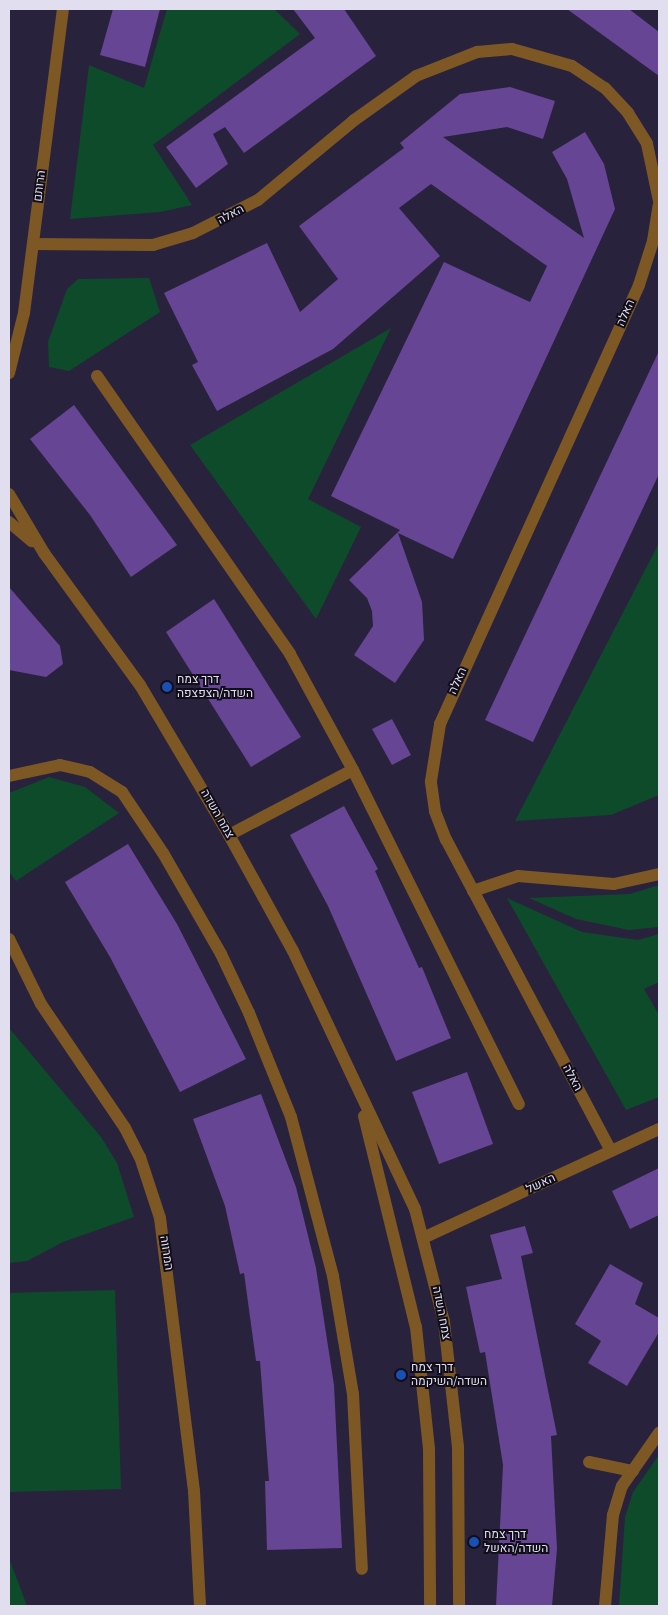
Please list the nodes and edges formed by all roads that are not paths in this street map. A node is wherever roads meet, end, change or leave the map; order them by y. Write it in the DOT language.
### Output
graph roads {
  1 [pos="63,9"];
  2 [pos="659,201"];
  3 [pos="659,205"];
  4 [pos="33,244"];
  5 [pos="10,367"];
  6 [pos="97,376"];
  7 [pos="9,494"];
  8 [pos="9,522"];
  9 [pos="44,553"];
  10 [pos="353,770"];
  11 [pos="9,776"];
  12 [pos="229,835"];
  13 [pos="659,874"];
  14 [pos="473,891"];
  15 [pos="9,939"];
  16 [pos="359,1094"];
  17 [pos="519,1104"];
  18 [pos="659,1129"];
  19 [pos="611,1151"];
  20 [pos="423,1238"];
  21 [pos="659,1433"];
  22 [pos="589,1462"];
  23 [pos="633,1471"];
  24 [pos="362,1569"];
  25 [pos="200,1606"];
  26 [pos="430,1606"];
  27 [pos="459,1606"];
  28 [pos="605,1606"];
  1 -- 4 [label="street, הרותם"];
  2 -- 4 [label="street, האלה"];
  3 -- 14 [label="street, האלה"];
  4 -- 5 [label="street, הרותם"];
  6 -- 10 [label="street"];
  7 -- 9 [label="street, צמח השדה"];
  8 -- 9 [label="street, צמח השדה"];
  9 -- 12 [label="street, צמח השדה"];
  10 -- 12 [label="street"];
  10 -- 17 [label="street"];
  11 -- 24 [label="street"];
  12 -- 16 [label="street, צמח השדה"];
  13 -- 14 [label="street"];
  14 -- 19 [label="street, האלה"];
  15 -- 25 [label="street, המרווה"];
  16 -- 20 [label="street, צמח השדה"];
  16 -- 26 [label="street, צמח השדה"];
  18 -- 19 [label="street, האשל"];
  19 -- 20 [label="street, האשל"];
  20 -- 27 [label="street, צמח השדה"];
  21 -- 23 [label="street"];
  22 -- 23 [label="street"];
  23 -- 28 [label="street"];
}
